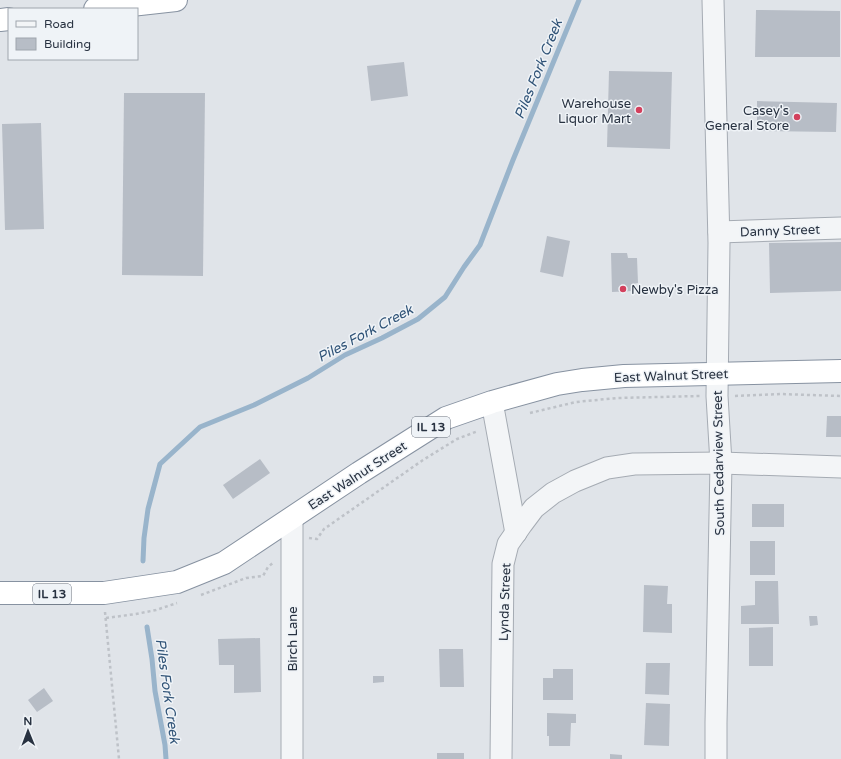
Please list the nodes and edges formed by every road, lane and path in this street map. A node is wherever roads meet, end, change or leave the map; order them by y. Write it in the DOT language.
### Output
graph roads {
  1 [pos="176,0"];
  2 [pos="713,0"];
  3 [pos="104,8"];
  4 [pos="841,228"];
  5 [pos="718,232"];
  6 [pos="841,371"];
  7 [pos="795,372"];
  8 [pos="717,374"];
  9 [pos="841,377"];
  10 [pos="718,396"];
  11 [pos="841,396"];
  12 [pos="492,402"];
  13 [pos="497,423"];
  14 [pos="721,463"];
  15 [pos="841,467"];
  16 [pos="292,518"];
  17 [pos="516,533"];
  18 [pos="292,550"];
  19 [pos="0,593"];
  20 [pos="200,595"];
  21 [pos="178,602"];
  22 [pos="119,759"];
  23 [pos="292,759"];
  24 [pos="501,759"];
  25 [pos="716,759"];
  1 -- 3 [label="highway"];
  2 -- 5 [label="street, South Cedarview Street"];
  4 -- 5 [label="street, Danny Street"];
  5 -- 8 [label="street, South Cedarview Street"];
  6 -- 7 [label="highway, East Walnut Street / IL 13"];
  7 -- 8 [label="highway, East Walnut Street / IL 13"];
  7 -- 9 [label="street, East Walnut Street"];
  8 -- 10 [label="street, South Cedarview Street"];
  8 -- 12 [label="highway, East Walnut Street / IL 13"];
  10 -- 11 [label="path"];
  10 -- 13 [label="path"];
  10 -- 14 [label="street, South Cedarview Street"];
  12 -- 13 [label="street"];
  12 -- 16 [label="highway, East Walnut Street / IL 13"];
  13 -- 17 [label="street"];
  13 -- 18 [label="path"];
  14 -- 15 [label="street, Lynda Street"];
  14 -- 17 [label="street, Lynda Street"];
  14 -- 25 [label="street, South Cedarview Street"];
  16 -- 18 [label="street, Birch Lane"];
  16 -- 19 [label="highway, East Walnut Street / IL 13"];
  17 -- 24 [label="street, Lynda Street"];
  18 -- 20 [label="path"];
  18 -- 23 [label="street, Birch Lane"];
  21 -- 22 [label="path"];
}
